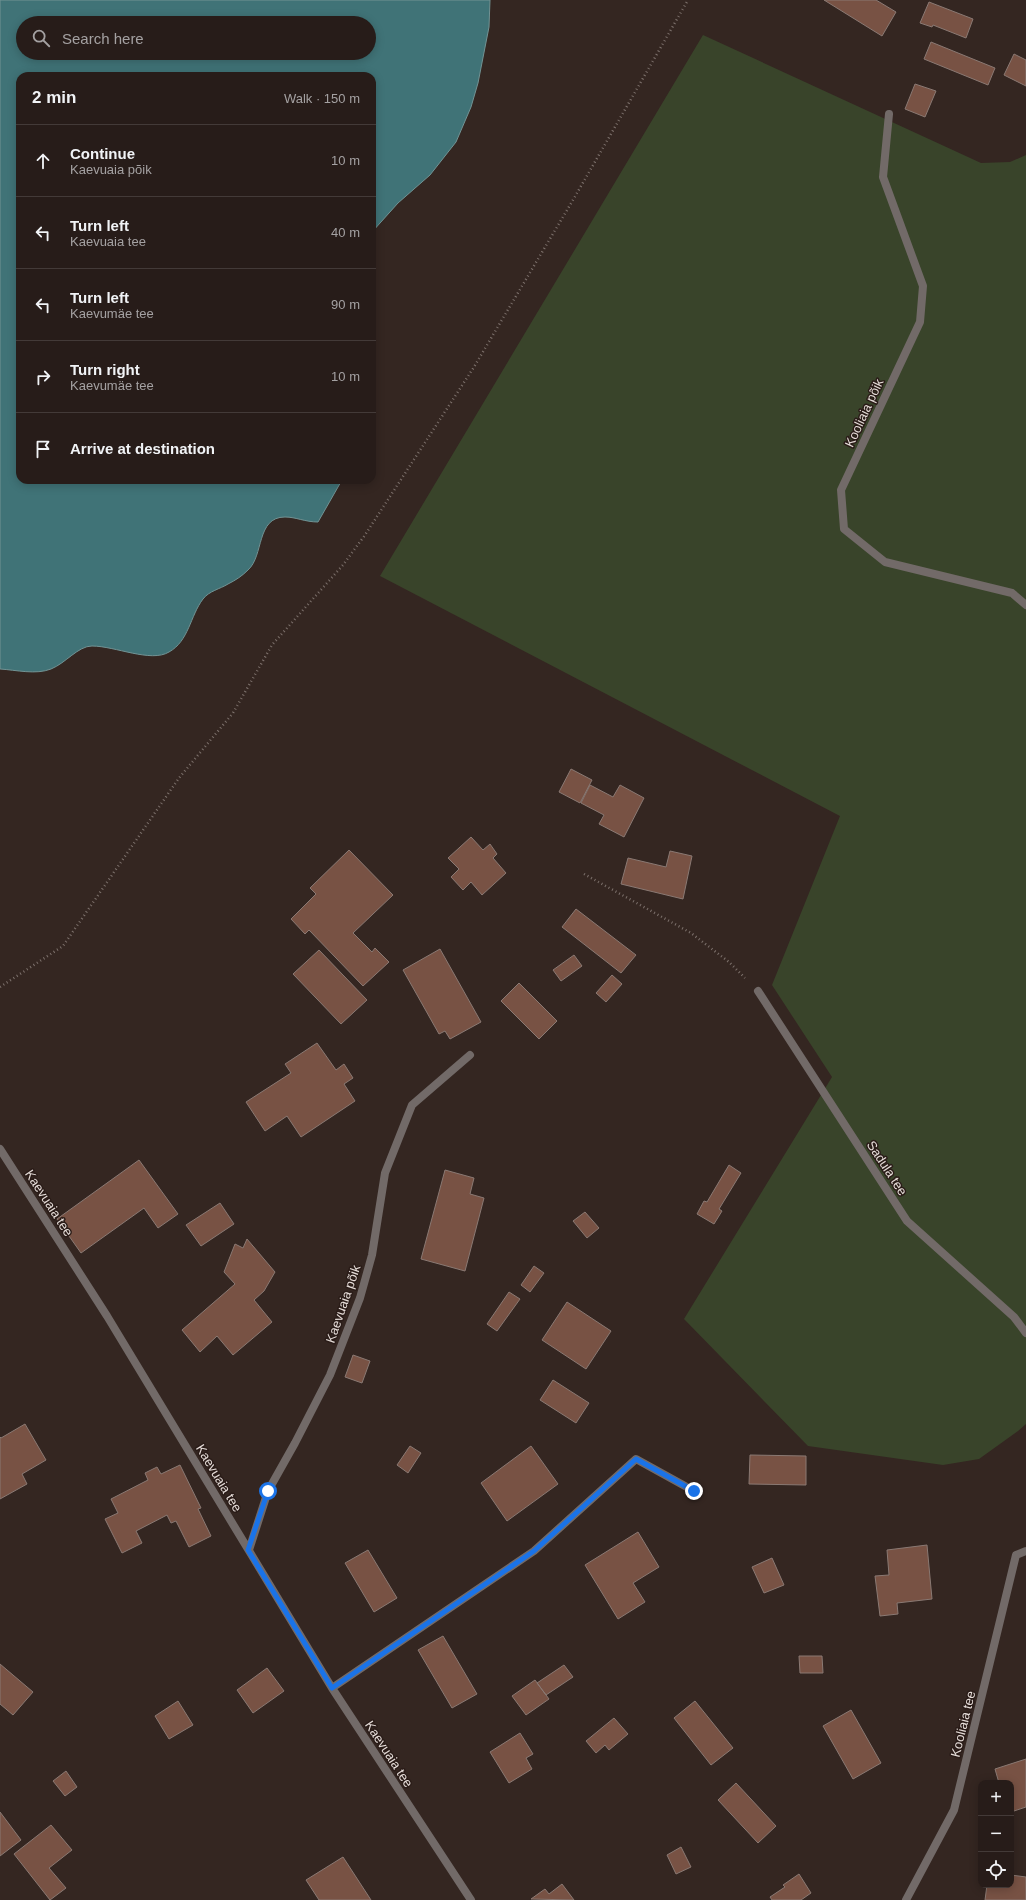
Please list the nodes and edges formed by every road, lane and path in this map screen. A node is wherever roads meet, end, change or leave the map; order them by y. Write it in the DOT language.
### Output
graph roads {
  1 [pos="688,0"];
  2 [pos="889,114"];
  3 [pos="1026,605"];
  4 [pos="584,874"];
  5 [pos="0,987"];
  6 [pos="758,991"];
  7 [pos="470,1055"];
  8 [pos="0,1149"];
  9 [pos="1026,1333"];
  10 [pos="694,1491"];
  11 [pos="248,1550"];
  12 [pos="1026,1550"];
  13 [pos="332,1688"];
  14 [pos="471,1900"];
  15 [pos="906,1900"];
  1 -- 5 [label="path"];
  2 -- 3 [label="street, Kooliaia põik"];
  4 -- 6 [label="path"];
  6 -- 9 [label="street, Sadula tee"];
  7 -- 11 [label="street, Kaevuaia põik"];
  8 -- 11 [label="street, Kaevuaia tee"];
  10 -- 13 [label="street"];
  11 -- 13 [label="street, Kaevuaia tee"];
  12 -- 15 [label="street, Kooliaia tee"];
  13 -- 14 [label="street, Kaevuaia tee"];
}
